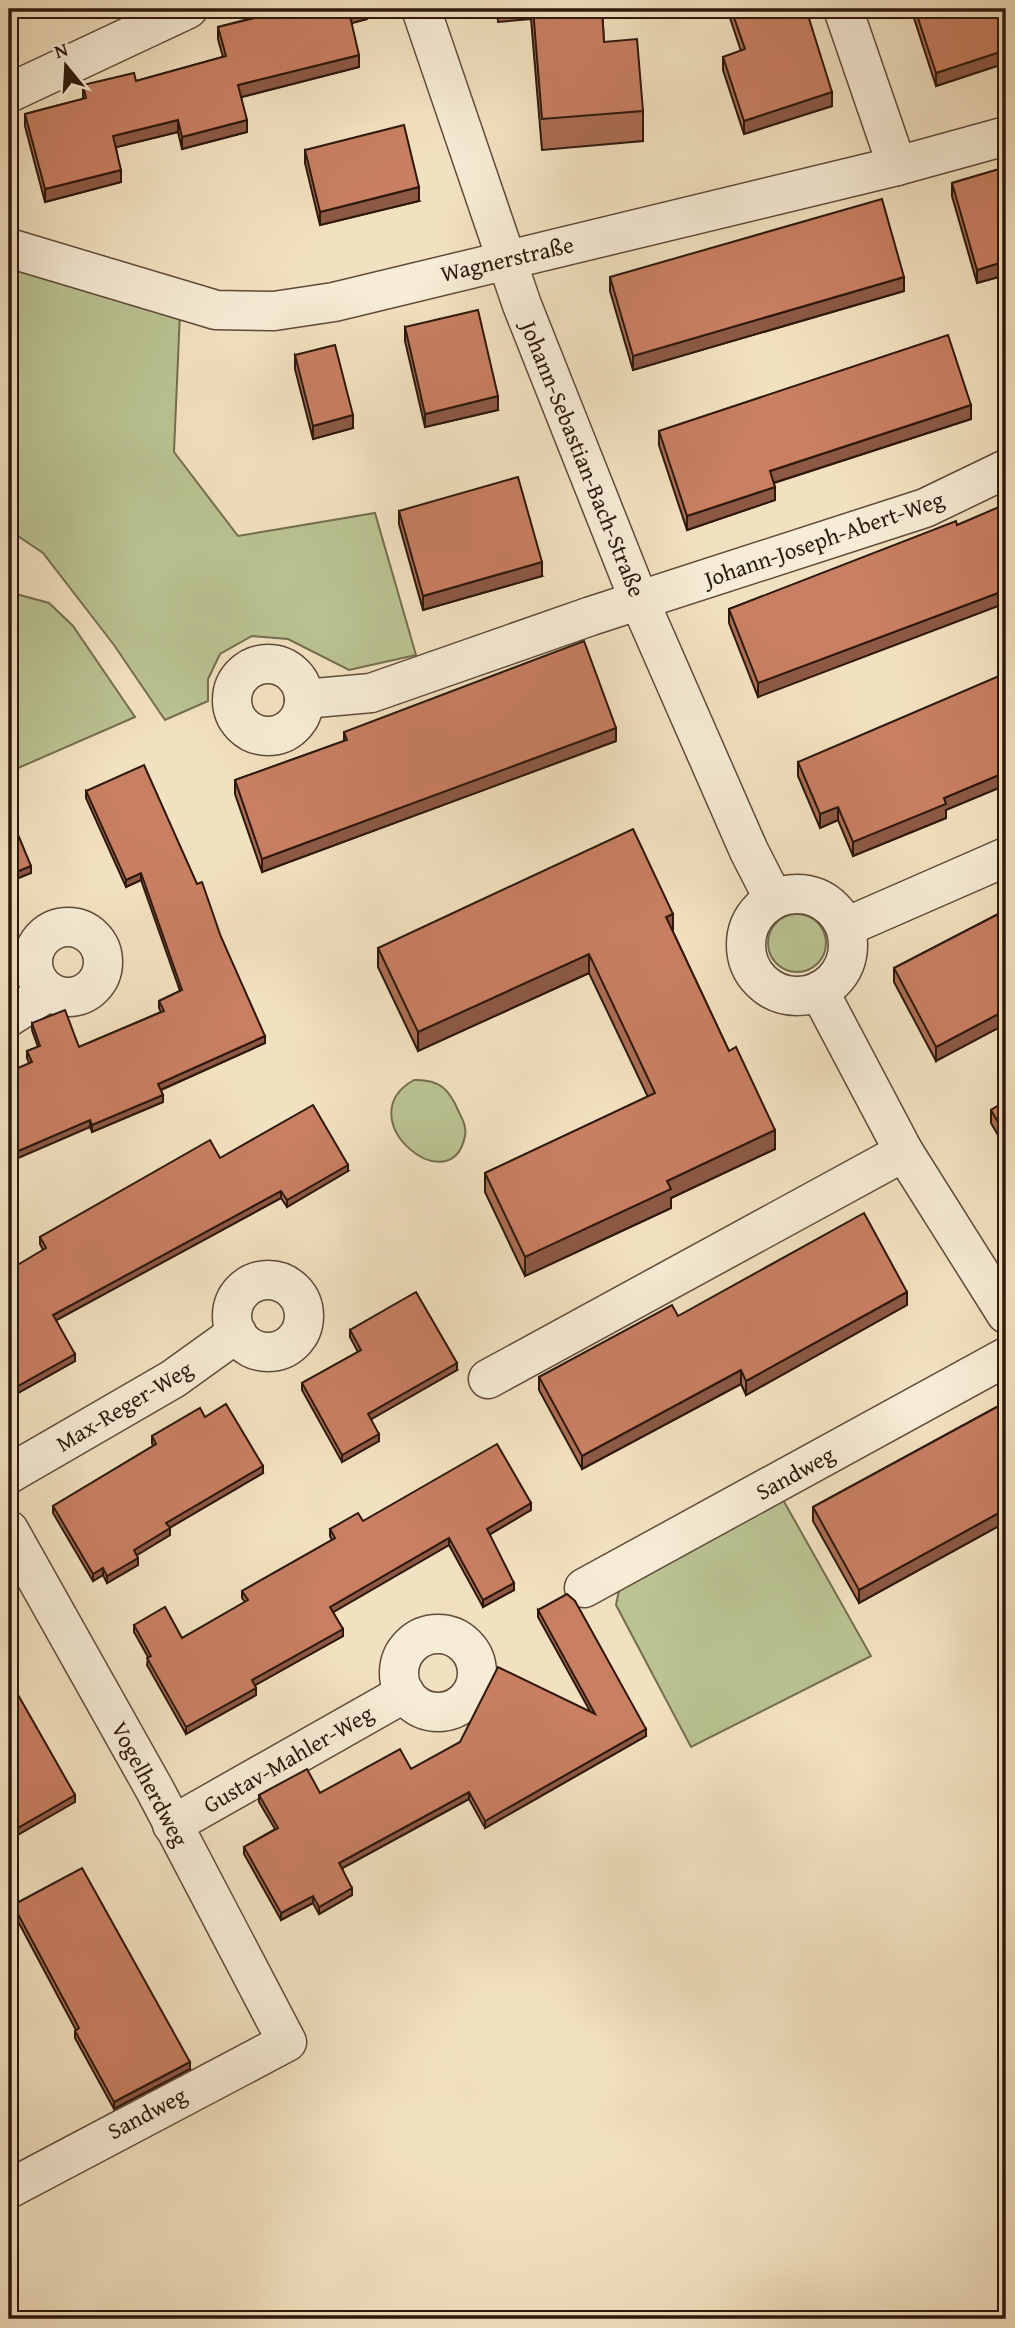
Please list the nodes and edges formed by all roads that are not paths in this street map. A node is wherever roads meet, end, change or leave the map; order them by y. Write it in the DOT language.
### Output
graph roads {
  1 [pos="188,9"];
  2 [pos="421,9"];
  3 [pos="842,9"];
  4 [pos="9,93"];
  5 [pos="1006,136"];
  6 [pos="897,166"];
  7 [pos="9,248"];
  8 [pos="507,258"];
  9 [pos="1006,470"];
  10 [pos="639,600"];
  11 [pos="304,699"];
  12 [pos="1006,857"];
  13 [pos="774,898"];
  14 [pos="846,927"];
  15 [pos="820,990"];
  16 [pos="48,992"];
  17 [pos="9,1017"];
  18 [pos="904,1152"];
  19 [pos="1006,1314"];
  20 [pos="237,1334"];
  21 [pos="1006,1357"];
  22 [pos="488,1379"];
  23 [pos="9,1474"];
  24 [pos="9,1530"];
  25 [pos="584,1588"];
  26 [pos="404,1693"];
  27 [pos="172,1825"];
  28 [pos="287,2042"];
  29 [pos="9,2189"];
  1 -- 4 [label="street"];
  2 -- 8 [label="street, Johann-Sebastian-Bach-Straße"];
  3 -- 6 [label="street"];
  5 -- 6 [label="street, Wagnerstraße"];
  6 -- 8 [label="street, Wagnerstraße"];
  7 -- 8 [label="street, Wagnerstraße"];
  8 -- 10 [label="street, Johann-Sebastian-Bach-Straße"];
  9 -- 10 [label="street, Johann-Joseph-Abert-Weg"];
  10 -- 11 [label="street, Johann-Joseph-Abert-Weg"];
  10 -- 13 [label="street, Johann-Sebastian-Bach-Straße"];
  12 -- 14 [label="street"];
  13 -- 14 [label="street"];
  13 -- 15 [label="street"];
  14 -- 15 [label="street"];
  15 -- 18 [label="street"];
  16 -- 17 [label="street"];
  18 -- 19 [label="street"];
  18 -- 22 [label="street"];
  20 -- 23 [label="street, Max-Reger-Weg"];
  21 -- 25 [label="street, Sandweg"];
  24 -- 27 [label="street, Vogelherdweg"];
  26 -- 27 [label="street, Gustav-Mahler-Weg"];
  27 -- 28 [label="street, Vogelherdweg"];
  28 -- 29 [label="street, Sandweg"];
}
